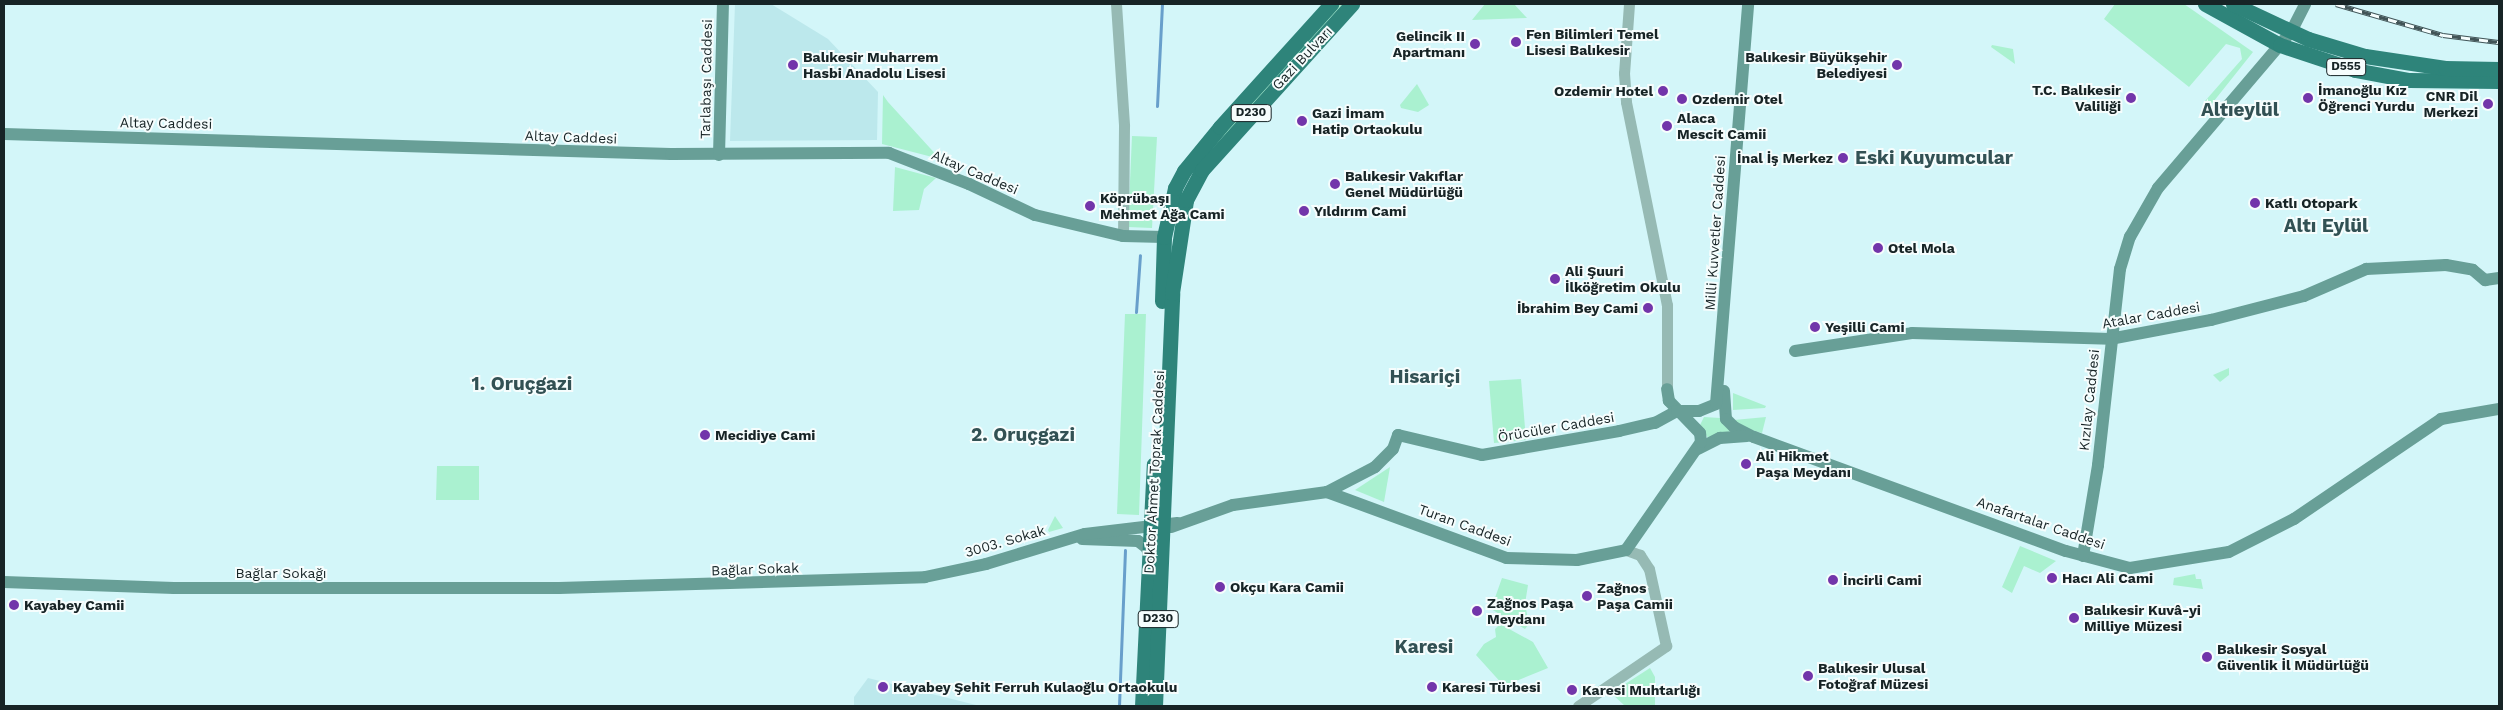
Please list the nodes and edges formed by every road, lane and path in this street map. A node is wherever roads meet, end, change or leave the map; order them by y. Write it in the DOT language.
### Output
graph roads {
  1 [pos="723,4"];
  2 [pos="1116,4"];
  3 [pos="1331,4"];
  4 [pos="1352,4"];
  5 [pos="1629,4"];
  6 [pos="1748,4"];
  7 [pos="2205,4"];
  8 [pos="2232,4"];
  9 [pos="2305,6"];
  10 [pos="2291,32"];
  11 [pos="2280,45"];
  12 [pos="2499,68"];
  13 [pos="2499,81"];
  14 [pos="4,134"];
  15 [pos="719,155"];
  16 [pos="1123,236"];
  17 [pos="1171,238"];
  18 [pos="2499,278"];
  19 [pos="1723,330"];
  20 [pos="2110,340"];
  21 [pos="1795,351"];
  22 [pos="1668,389"];
  23 [pos="1716,404"];
  24 [pos="2499,409"];
  25 [pos="1677,411"];
  26 [pos="1398,435"];
  27 [pos="1754,437"];
  28 [pos="1698,450"];
  29 [pos="1327,492"];
  30 [pos="1155,530"];
  31 [pos="1626,550"];
  32 [pos="2083,556"];
  33 [pos="952,572"];
  34 [pos="4,582"];
  35 [pos="559,588"];
  36 [pos="1142,706"];
  37 [pos="1155,706"];
  38 [pos="1578,706"];
  1 -- 15 [label="main road, Tarlabaşı Caddesi"];
  2 -- 16 [label="street"];
  3 -- 17 [label="highway, Gazi Bulvarı / D230"];
  4 -- 17 [label="highway, Gazi Bulvarı / D230"];
  5 -- 22 [label="street"];
  6 -- 19 [label="main road, Milli Kuvvetler Caddesi"];
  7 -- 11 [label="highway, D555"];
  8 -- 10 [label="highway, D555"];
  9 -- 10 [label="main road, Kızılay Caddesi"];
  10 -- 11 [label="main road, Kızılay Caddesi"];
  10 -- 12 [label="highway, D555"];
  11 -- 13 [label="highway, D555"];
  11 -- 20 [label="main road, Kızılay Caddesi"];
  14 -- 15 [label="main road, Altay Caddesi"];
  15 -- 16 [label="main road, Altay Caddesi"];
  16 -- 17 [label="main road, Altay Caddesi"];
  17 -- 30 [label="highway, Doktor Ahmet Toprak Caddesi / D230"];
  17 -- 30 [label="highway, Doktor Ahmet Toprak Caddesi / D230"];
  18 -- 20 [label="main road, Atalar Caddesi"];
  19 -- 23 [label="main road, Milli Kuvvetler Caddesi"];
  19 -- 27 [label="main road"];
  20 -- 21 [label="main road, Atalar Caddesi"];
  20 -- 32 [label="main road, Kızılay Caddesi"];
  22 -- 25 [label="main road"];
  23 -- 25 [label="main road, Örücüler Caddesi"];
  24 -- 32 [label="main road, Anafartalar Caddesi"];
  25 -- 26 [label="main road, Örücüler Caddesi"];
  25 -- 28 [label="main road"];
  26 -- 29 [label="main road, Turan Caddesi"];
  27 -- 28 [label="main road"];
  27 -- 32 [label="main road, Anafartalar Caddesi"];
  28 -- 31 [label="main road"];
  29 -- 30 [label="main road, Turan Caddesi"];
  29 -- 31 [label="main road, Turan Caddesi"];
  30 -- 33 [label="main road, 3003. Sokak"];
  30 -- 36 [label="highway, Doktor Ahmet Toprak Caddesi / D230"];
  30 -- 37 [label="highway, Doktor Ahmet Toprak Caddesi / D230"];
  31 -- 38 [label="street"];
  33 -- 35 [label="main road, Bağlar Sokak"];
  34 -- 35 [label="main road, Bağlar Sokağı"];
}
